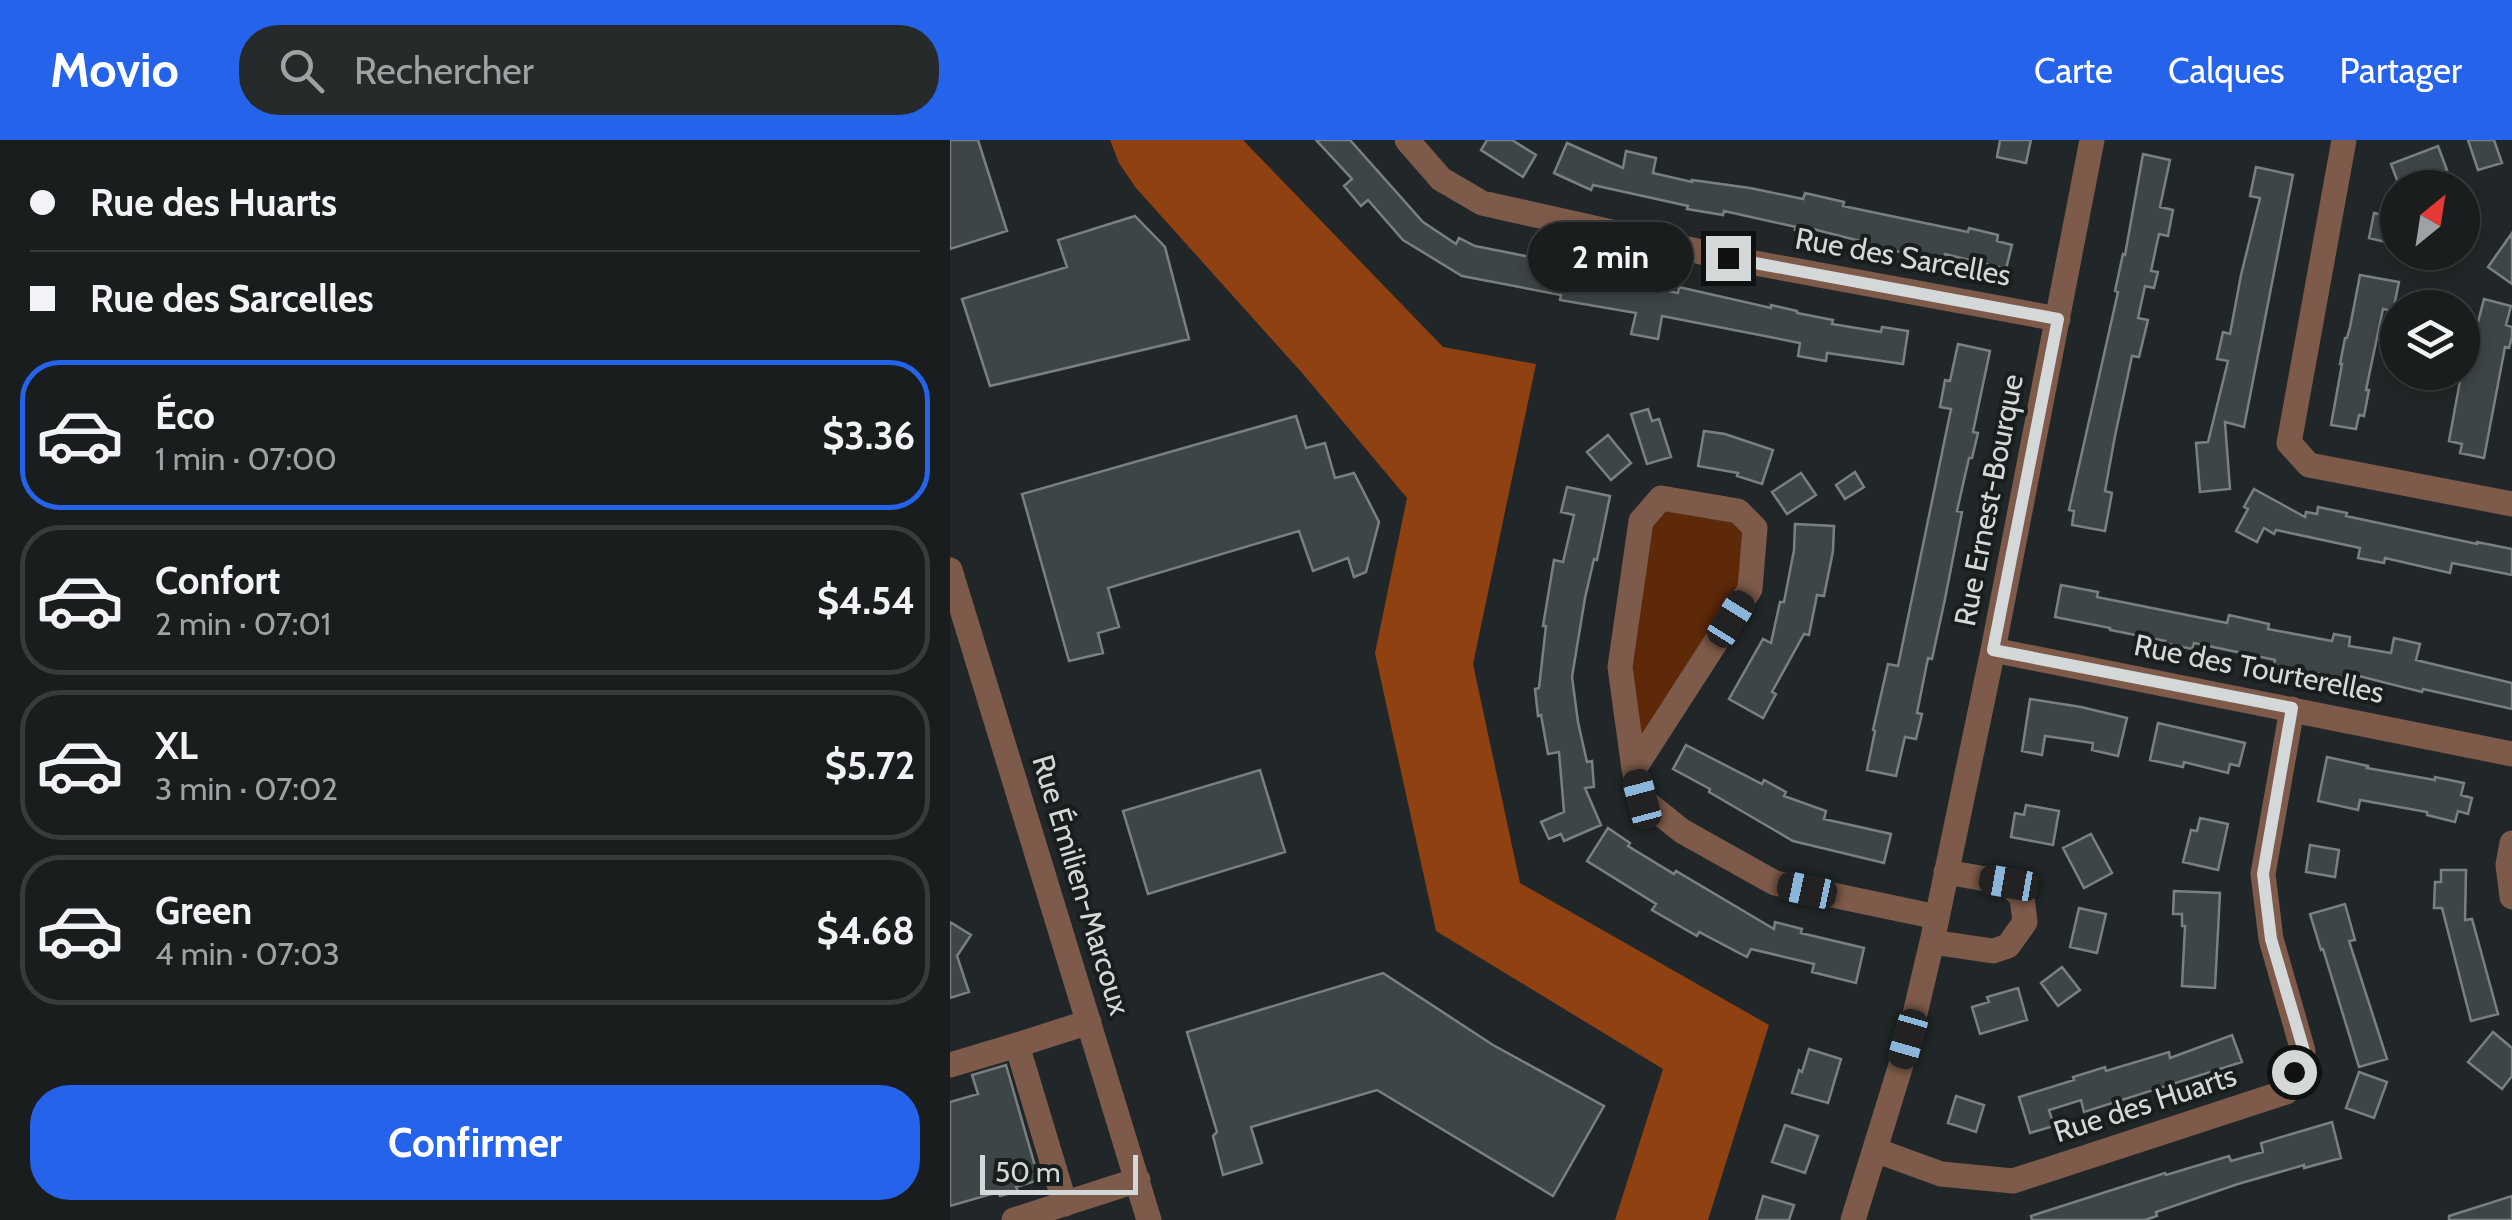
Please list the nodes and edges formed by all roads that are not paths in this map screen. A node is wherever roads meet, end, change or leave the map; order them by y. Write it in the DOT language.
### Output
graph roads {
  1 [pos="1407,140"];
  2 [pos="2092,140"];
  3 [pos="2344,140"];
  4 [pos="2058,319"];
  5 [pos="2512,504"];
  6 [pos="950,570"];
  7 [pos="1993,650"];
  8 [pos="2292,708"];
  9 [pos="2512,754"];
  10 [pos="1634,769"];
  11 [pos="2512,843"];
  12 [pos="1946,872"];
  13 [pos="2512,897"];
  14 [pos="1935,930"];
  15 [pos="1089,1022"];
  16 [pos="1017,1045"];
  17 [pos="950,1065"];
  18 [pos="1875,1150"];
  19 [pos="1138,1180"];
  20 [pos="1065,1204"];
  21 [pos="1014,1220"];
  22 [pos="1149,1220"];
  23 [pos="1853,1220"];
  1 -- 4 [label="street, Rue des Sarcelles"];
  2 -- 4 [label="street, Rue Ernest-Bourque"];
  3 -- 5 [label="street"];
  4 -- 7 [label="street, Rue Ernest-Bourque"];
  6 -- 15 [label="street, Rue Émilien-Marcoux"];
  7 -- 8 [label="street, Rue des Tourterelles"];
  7 -- 12 [label="street, Rue Ernest-Bourque"];
  8 -- 9 [label="street, Rue des Tourterelles"];
  8 -- 18 [label="street, Rue des Huarts"];
  10 -- 10 [label="street"];
  10 -- 14 [label="street"];
  11 -- 13 [label="street"];
  12 -- 14 [label="street, Rue Ernest-Bourque"];
  12 -- 14 [label="street"];
  14 -- 18 [label="street, Rue Ernest-Bourque"];
  15 -- 16 [label="street"];
  15 -- 19 [label="street, Rue Émilien-Marcoux"];
  16 -- 17 [label="street"];
  16 -- 20 [label="street"];
  18 -- 23 [label="street, Rue Ernest-Bourque"];
  19 -- 20 [label="street"];
  19 -- 22 [label="street, Rue Émilien-Marcoux"];
  20 -- 21 [label="street"];
}
